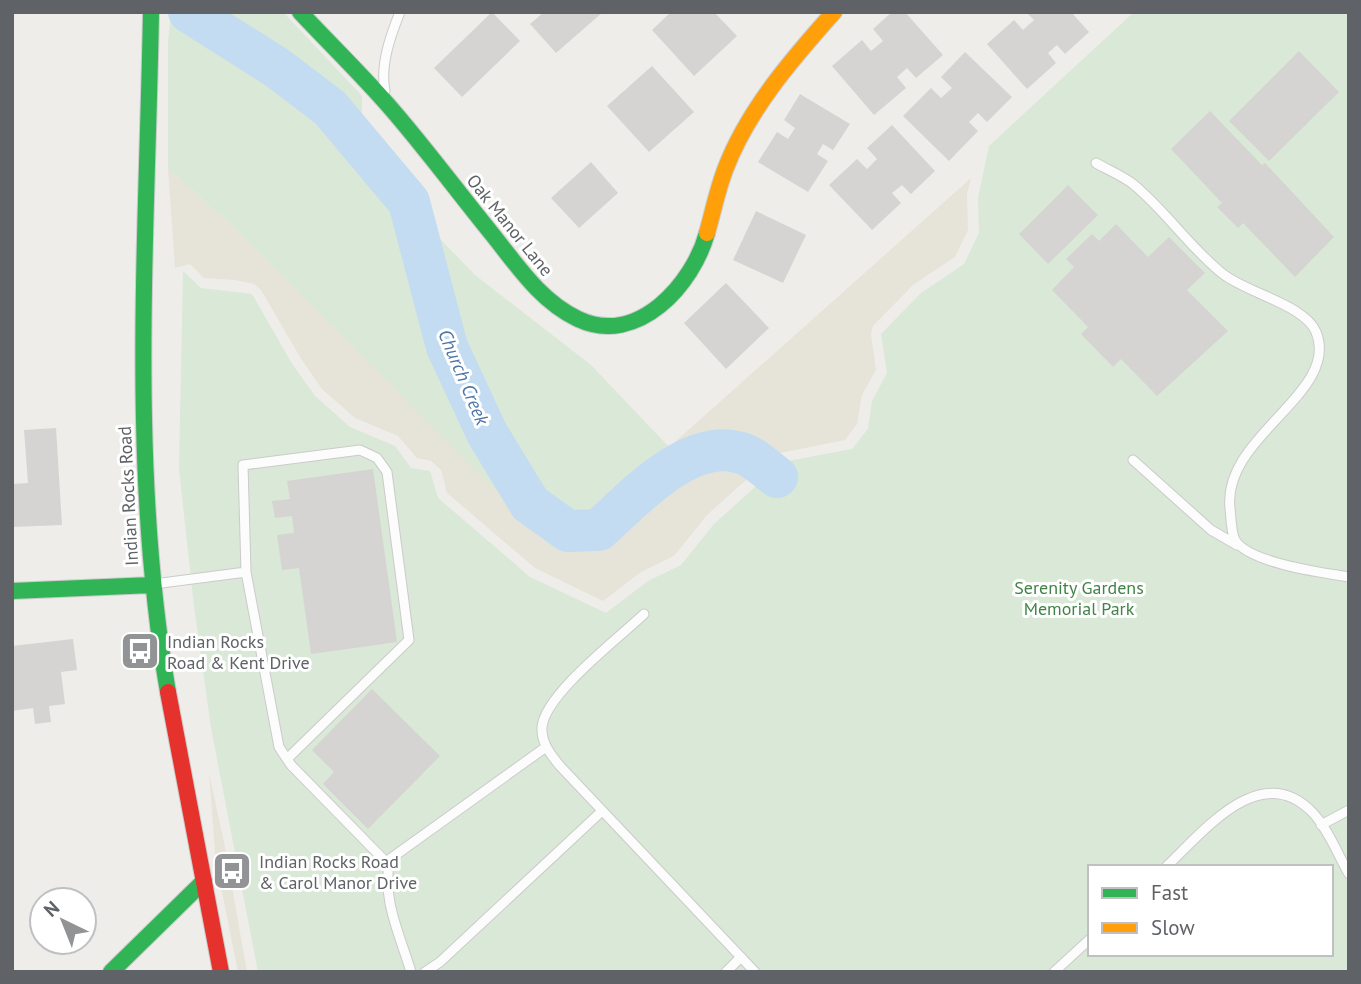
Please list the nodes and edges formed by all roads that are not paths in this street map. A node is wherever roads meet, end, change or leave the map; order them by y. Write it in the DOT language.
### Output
graph roads {
  1 [pos="151,12"];
  2 [pos="300,12"];
  3 [pos="400,12"];
  4 [pos="834,12"];
  5 [pos="388,105"];
  6 [pos="1096,163"];
  7 [pos="1133,460"];
  8 [pos="1245,550"];
  9 [pos="246,572"];
  10 [pos="1349,577"];
  11 [pos="152,585"];
  12 [pos="12,592"];
  13 [pos="644,614"];
  14 [pos="546,747"];
  15 [pos="287,759"];
  16 [pos="1349,810"];
  17 [pos="602,811"];
  18 [pos="1321,825"];
  19 [pos="389,865"];
  20 [pos="1168,865"];
  21 [pos="1349,874"];
  22 [pos="204,881"];
  23 [pos="1088,941"];
  24 [pos="741,957"];
  25 [pos="111,972"];
  26 [pos="220,972"];
  27 [pos="411,972"];
  28 [pos="425,972"];
  29 [pos="726,972"];
  30 [pos="755,972"];
  31 [pos="1055,972"];
  1 -- 11 [label="street, Indian Rocks Road"];
  2 -- 5 [label="street, Oak Manor Lane"];
  3 -- 5 [label="lane"];
  4 -- 5 [label="street, Oak Manor Lane"];
  6 -- 8 [label="lane"];
  7 -- 8 [label="lane"];
  8 -- 10 [label="lane"];
  9 -- 11 [label="lane"];
  9 -- 15 [label="lane"];
  9 -- 15 [label="lane"];
  11 -- 12 [label="street"];
  11 -- 22 [label="street, Indian Rocks Road"];
  13 -- 14 [label="lane"];
  14 -- 17 [label="lane"];
  14 -- 19 [label="lane"];
  15 -- 19 [label="lane"];
  16 -- 18 [label="lane"];
  17 -- 24 [label="lane"];
  17 -- 28 [label="lane"];
  18 -- 20 [label="lane"];
  18 -- 21 [label="lane"];
  19 -- 27 [label="lane"];
  22 -- 25 [label="street"];
  22 -- 26 [label="street, Indian Rocks Road"];
  23 -- 31 [label="lane"];
  24 -- 29 [label="lane"];
  24 -- 30 [label="lane"];
}
